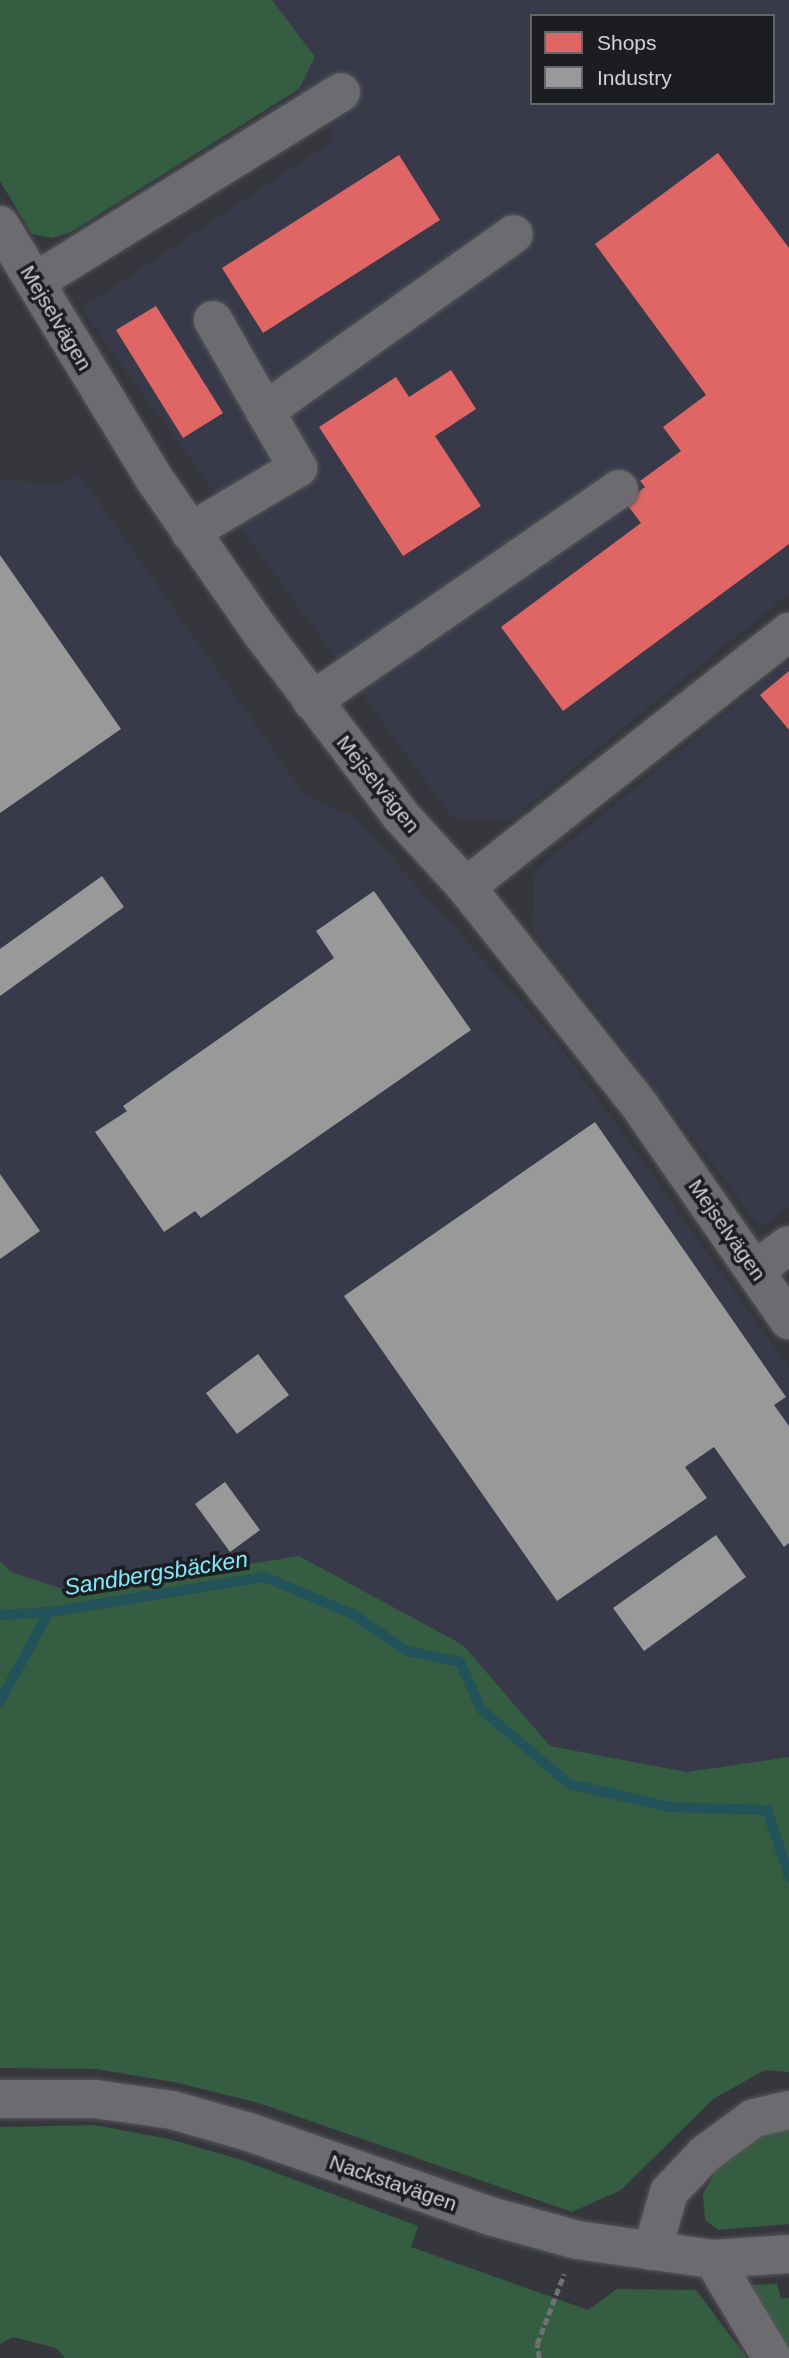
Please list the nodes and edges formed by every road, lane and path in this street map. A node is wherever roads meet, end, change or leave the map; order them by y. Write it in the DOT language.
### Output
graph roads {
  1 [pos="341,92"];
  2 [pos="0,225"];
  3 [pos="514,234"];
  4 [pos="35,282"];
  5 [pos="213,320"];
  6 [pos="265,411"];
  7 [pos="619,489"];
  8 [pos="190,532"];
  9 [pos="789,632"];
  10 [pos="312,701"];
  11 [pos="466,887"];
  12 [pos="789,1245"];
  13 [pos="755,1270"];
  14 [pos="789,1320"];
  15 [pos="0,2099"];
  16 [pos="789,2110"];
  17 [pos="652,2251"];
  18 [pos="789,2254"];
  19 [pos="713,2259"];
  20 [pos="569,2260"];
  21 [pos="539,2358"];
  22 [pos="772,2358"];
  1 -- 4 [label="street"];
  2 -- 4 [label="street, Mejselvägen"];
  3 -- 6 [label="street"];
  4 -- 8 [label="street, Mejselvägen"];
  5 -- 6 [label="street"];
  6 -- 8 [label="street"];
  7 -- 10 [label="street"];
  8 -- 10 [label="street, Mejselvägen"];
  9 -- 11 [label="street"];
  10 -- 11 [label="street, Mejselvägen"];
  11 -- 13 [label="street, Mejselvägen"];
  12 -- 13 [label="street"];
  13 -- 14 [label="street, Mejselvägen"];
  15 -- 17 [label="street, Nackstavägen"];
  16 -- 17 [label="street"];
  17 -- 19 [label="street, Nackstavägen"];
  18 -- 19 [label="street, Nackstavägen"];
  19 -- 22 [label="street"];
  20 -- 21 [label="path"];
}
